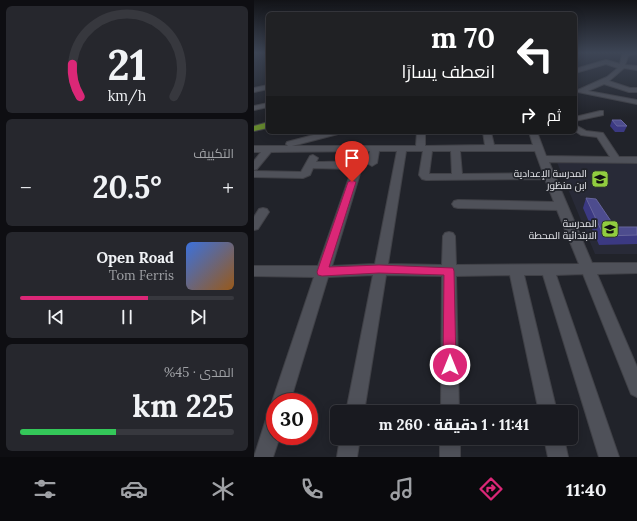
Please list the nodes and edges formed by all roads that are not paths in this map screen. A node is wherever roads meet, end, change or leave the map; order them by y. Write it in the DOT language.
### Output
graph roads {
  1 [pos="616,74"];
  2 [pos="604,82"];
  3 [pos="266,88"];
  4 [pos="254,90"];
  5 [pos="578,90"];
  6 [pos="637,90"];
  7 [pos="266,98"];
  8 [pos="637,102"];
  9 [pos="255,105"];
  10 [pos="266,105"];
  11 [pos="600,113"];
  12 [pos="577,119"];
  13 [pos="266,126"];
  14 [pos="577,128"];
  15 [pos="254,129"];
  16 [pos="327,134"];
  17 [pos="421,134"];
  18 [pos="487,134"];
  19 [pos="534,134"];
  20 [pos="490,147"];
  21 [pos="318,148"];
  22 [pos="375,148"];
  23 [pos="402,148"];
  24 [pos="424,148"];
  25 [pos="455,148"];
  26 [pos="254,149"];
  27 [pos="271,149"];
  28 [pos="540,153"];
  29 [pos="616,159"];
  30 [pos="637,160"];
  31 [pos="372,163"];
  32 [pos="310,165"];
  33 [pos="254,168"];
  34 [pos="254,174"];
  35 [pos="549,176"];
  36 [pos="457,177"];
  37 [pos="458,204"];
  38 [pos="562,206"];
  39 [pos="263,212"];
  40 [pos="254,226"];
  41 [pos="449,236"];
  42 [pos="587,268"];
  43 [pos="637,268"];
  44 [pos="379,269"];
  45 [pos="516,270"];
  46 [pos="548,270"];
  47 [pos="254,271"];
  48 [pos="449,271"];
  49 [pos="322,272"];
  50 [pos="637,388"];
  51 [pos="284,393"];
  52 [pos="356,405"];
  53 [pos="450,405"];
  54 [pos="546,405"];
  55 [pos="268,445"];
  56 [pos="349,445"];
  57 [pos="450,445"];
  58 [pos="555,445"];
  59 [pos="264,457"];
  60 [pos="347,457"];
  61 [pos="450,457"];
  62 [pos="558,457"];
  63 [pos="609,457"];
  1 -- 2 [label="street"];
  2 -- 5 [label="street"];
  2 -- 6 [label="street"];
  3 -- 4 [label="street"];
  5 -- 8 [label="street"];
  7 -- 9 [label="street"];
  9 -- 10 [label="street"];
  11 -- 12 [label="street"];
  13 -- 15 [label="main road"];
  14 -- 29 [label="street"];
  16 -- 27 [label="street"];
  17 -- 24 [label="street"];
  18 -- 20 [label="street"];
  19 -- 28 [label="street"];
  20 -- 25 [label="street"];
  20 -- 28 [label="street"];
  21 -- 22 [label="street"];
  21 -- 27 [label="street"];
  21 -- 32 [label="street"];
  22 -- 23 [label="street"];
  22 -- 31 [label="street"];
  23 -- 24 [label="street"];
  23 -- 44 [label="street"];
  24 -- 25 [label="street"];
  24 -- 36 [label="street"];
  25 -- 36 [label="street"];
  26 -- 27 [label="street"];
  27 -- 33 [label="street"];
  28 -- 29 [label="street"];
  28 -- 35 [label="street"];
  29 -- 30 [label="street"];
  32 -- 34 [label="street"];
  32 -- 49 [label="street"];
  35 -- 36 [label="street"];
  35 -- 38 [label="street"];
  37 -- 38 [label="street"];
  38 -- 42 [label="street"];
  39 -- 40 [label="street"];
  41 -- 48 [label="street"];
  42 -- 43 [label="street"];
  42 -- 46 [label="street"];
  42 -- 50 [label="street"];
  44 -- 48 [label="street"];
  44 -- 49 [label="street"];
  44 -- 52 [label="street"];
  45 -- 46 [label="street"];
  45 -- 48 [label="street"];
  45 -- 54 [label="street"];
  46 -- 63 [label="street"];
  47 -- 49 [label="street"];
  48 -- 53 [label="street"];
  49 -- 51 [label="street"];
  55 -- 59 [label="street"];
  56 -- 60 [label="street"];
  57 -- 61 [label="street"];
  58 -- 62 [label="street"];
}
